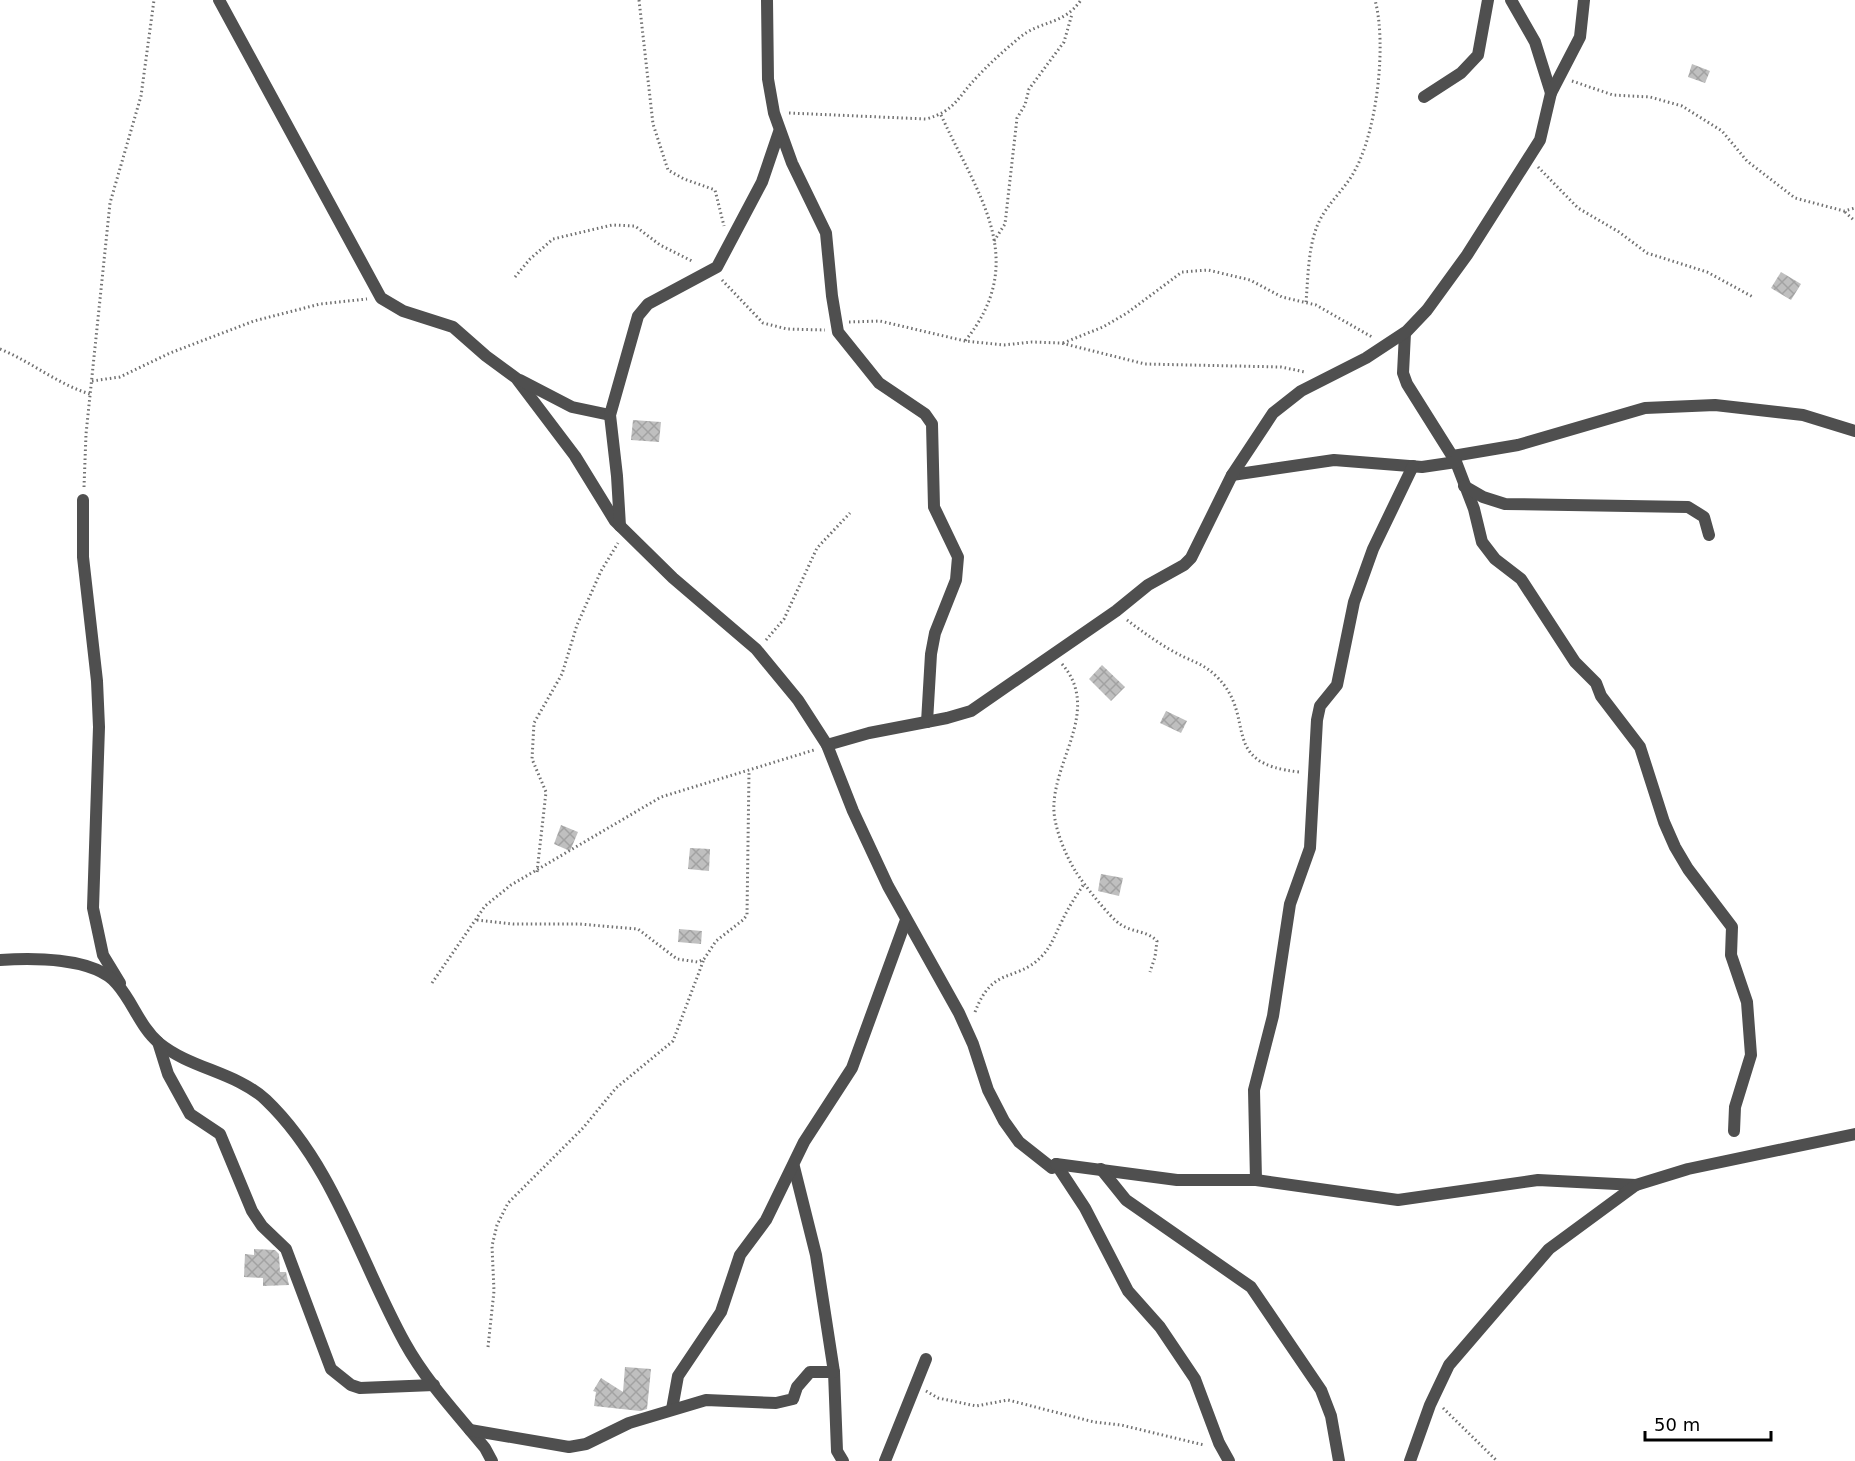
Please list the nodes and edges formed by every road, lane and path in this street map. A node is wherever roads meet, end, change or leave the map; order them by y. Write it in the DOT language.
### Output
graph roads {
  1 [pos="154,0"];
  2 [pos="219,0"];
  3 [pos="639,0"];
  4 [pos="767,0"];
  5 [pos="1081,0"];
  6 [pos="1375,0"];
  7 [pos="1488,0"];
  8 [pos="1511,0"];
  9 [pos="1584,0"];
  10 [pos="1072,14"];
  11 [pos="1558,76"];
  12 [pos="1551,93"];
  13 [pos="1424,98"];
  14 [pos="774,113"];
  15 [pos="941,115"];
  16 [pos="779,132"];
  17 [pos="1528,158"];
  18 [pos="1855,208"];
  19 [pos="1844,211"];
  20 [pos="1855,221"];
  21 [pos="994,241"];
  22 [pos="729,244"];
  23 [pos="712,269"];
  24 [pos="515,277"];
  25 [pos="1753,297"];
  26 [pos="381,298"];
  27 [pos="1306,302"];
  28 [pos="837,327"];
  29 [pos="1405,333"];
  30 [pos="964,341"];
  31 [pos="1061,343"];
  32 [pos="1390,344"];
  33 [pos="0,349"];
  34 [pos="1324,377"];
  35 [pos="516,378"];
  36 [pos="92,381"];
  37 [pos="90,394"];
  38 [pos="610,415"];
  39 [pos="1855,431"];
  40 [pos="1454,459"];
  41 [pos="1413,466"];
  42 [pos="1232,475"];
  43 [pos="1464,486"];
  44 [pos="83,500"];
  45 [pos="850,513"];
  46 [pos="622,529"];
  47 [pos="1709,535"];
  48 [pos="1116,611"];
  49 [pos="756,649"];
  50 [pos="1053,653"];
  51 [pos="927,722"];
  52 [pos="827,745"];
  53 [pos="749,772"];
  54 [pos="1315,773"];
  55 [pos="537,872"];
  56 [pos="1084,884"];
  57 [pos="476,919"];
  58 [pos="906,920"];
  59 [pos="704,959"];
  60 [pos="0,960"];
  61 [pos="1150,972"];
  62 [pos="432,983"];
  63 [pos="126,999"];
  64 [pos="970,1036"];
  65 [pos="158,1042"];
  66 [pos="1734,1131"];
  67 [pos="1855,1134"];
  68 [pos="1056,1164"];
  69 [pos="794,1167"];
  70 [pos="1101,1169"];
  71 [pos="1256,1180"];
  72 [pos="1636,1185"];
  73 [pos="488,1347"];
  74 [pos="926,1359"];
  75 [pos="834,1372"];
  76 [pos="434,1385"];
  77 [pos="916,1386"];
  78 [pos="1433,1399"];
  79 [pos="672,1409"];
  80 [pos="470,1430"];
  81 [pos="1226,1456"];
  82 [pos="492,1461"];
  83 [pos="843,1461"];
  84 [pos="885,1461"];
  85 [pos="1339,1461"];
  86 [pos="1410,1461"];
  87 [pos="1497,1461"];
  1 -- 36 [label="path"];
  2 -- 26 [label="street"];
  3 -- 22 [label="path"];
  4 -- 14 [label="street"];
  5 -- 10 [label="path"];
  6 -- 27 [label="path"];
  7 -- 13 [label="street"];
  8 -- 12 [label="street"];
  9 -- 11 [label="street"];
  10 -- 15 [label="path"];
  10 -- 21 [label="path"];
  11 -- 12 [label="street"];
  11 -- 19 [label="path"];
  12 -- 17 [label="street"];
  14 -- 15 [label="path"];
  14 -- 16 [label="street"];
  15 -- 21 [label="path"];
  16 -- 22 [label="street"];
  16 -- 28 [label="street"];
  17 -- 25 [label="path"];
  17 -- 29 [label="street"];
  18 -- 19 [label="path"];
  19 -- 20 [label="path"];
  21 -- 30 [label="path"];
  22 -- 23 [label="street"];
  23 -- 24 [label="path"];
  23 -- 28 [label="path"];
  23 -- 38 [label="street"];
  26 -- 35 [label="street"];
  26 -- 36 [label="path"];
  27 -- 31 [label="path"];
  27 -- 32 [label="path"];
  28 -- 30 [label="path"];
  28 -- 51 [label="street"];
  29 -- 32 [label="street"];
  29 -- 40 [label="street"];
  30 -- 31 [label="path"];
  31 -- 34 [label="path"];
  32 -- 34 [label="street"];
  33 -- 37 [label="path"];
  34 -- 42 [label="street"];
  35 -- 38 [label="street"];
  35 -- 46 [label="street"];
  36 -- 37 [label="path"];
  37 -- 44 [label="path"];
  38 -- 46 [label="street"];
  39 -- 40 [label="street"];
  40 -- 41 [label="street"];
  40 -- 43 [label="street"];
  41 -- 42 [label="street"];
  41 -- 54 [label="street"];
  42 -- 48 [label="street"];
  43 -- 47 [label="street"];
  43 -- 66 [label="street"];
  44 -- 63 [label="street"];
  45 -- 49 [label="path"];
  46 -- 49 [label="street"];
  46 -- 55 [label="path"];
  48 -- 50 [label="street"];
  48 -- 54 [label="path"];
  49 -- 52 [label="street"];
  50 -- 51 [label="street"];
  50 -- 56 [label="path"];
  51 -- 52 [label="street"];
  52 -- 53 [label="path"];
  52 -- 58 [label="street"];
  53 -- 55 [label="path"];
  53 -- 59 [label="path"];
  54 -- 71 [label="street"];
  55 -- 57 [label="path"];
  56 -- 61 [label="path"];
  56 -- 64 [label="path"];
  57 -- 59 [label="path"];
  57 -- 62 [label="path"];
  58 -- 64 [label="street"];
  58 -- 69 [label="street"];
  59 -- 73 [label="path"];
  60 -- 63 [label="street"];
  63 -- 65 [label="street"];
  64 -- 68 [label="street"];
  65 -- 76 [label="street"];
  65 -- 76 [label="street"];
  67 -- 72 [label="street"];
  68 -- 70 [label="street"];
  68 -- 81 [label="street"];
  69 -- 75 [label="street"];
  69 -- 79 [label="street"];
  70 -- 71 [label="street"];
  70 -- 85 [label="street"];
  71 -- 72 [label="street"];
  72 -- 78 [label="street"];
  74 -- 77 [label="street"];
  75 -- 79 [label="street"];
  75 -- 83 [label="street"];
  76 -- 80 [label="street"];
  77 -- 81 [label="path"];
  77 -- 84 [label="street"];
  78 -- 86 [label="street"];
  78 -- 87 [label="path"];
  79 -- 80 [label="street"];
  80 -- 82 [label="street"];
}
